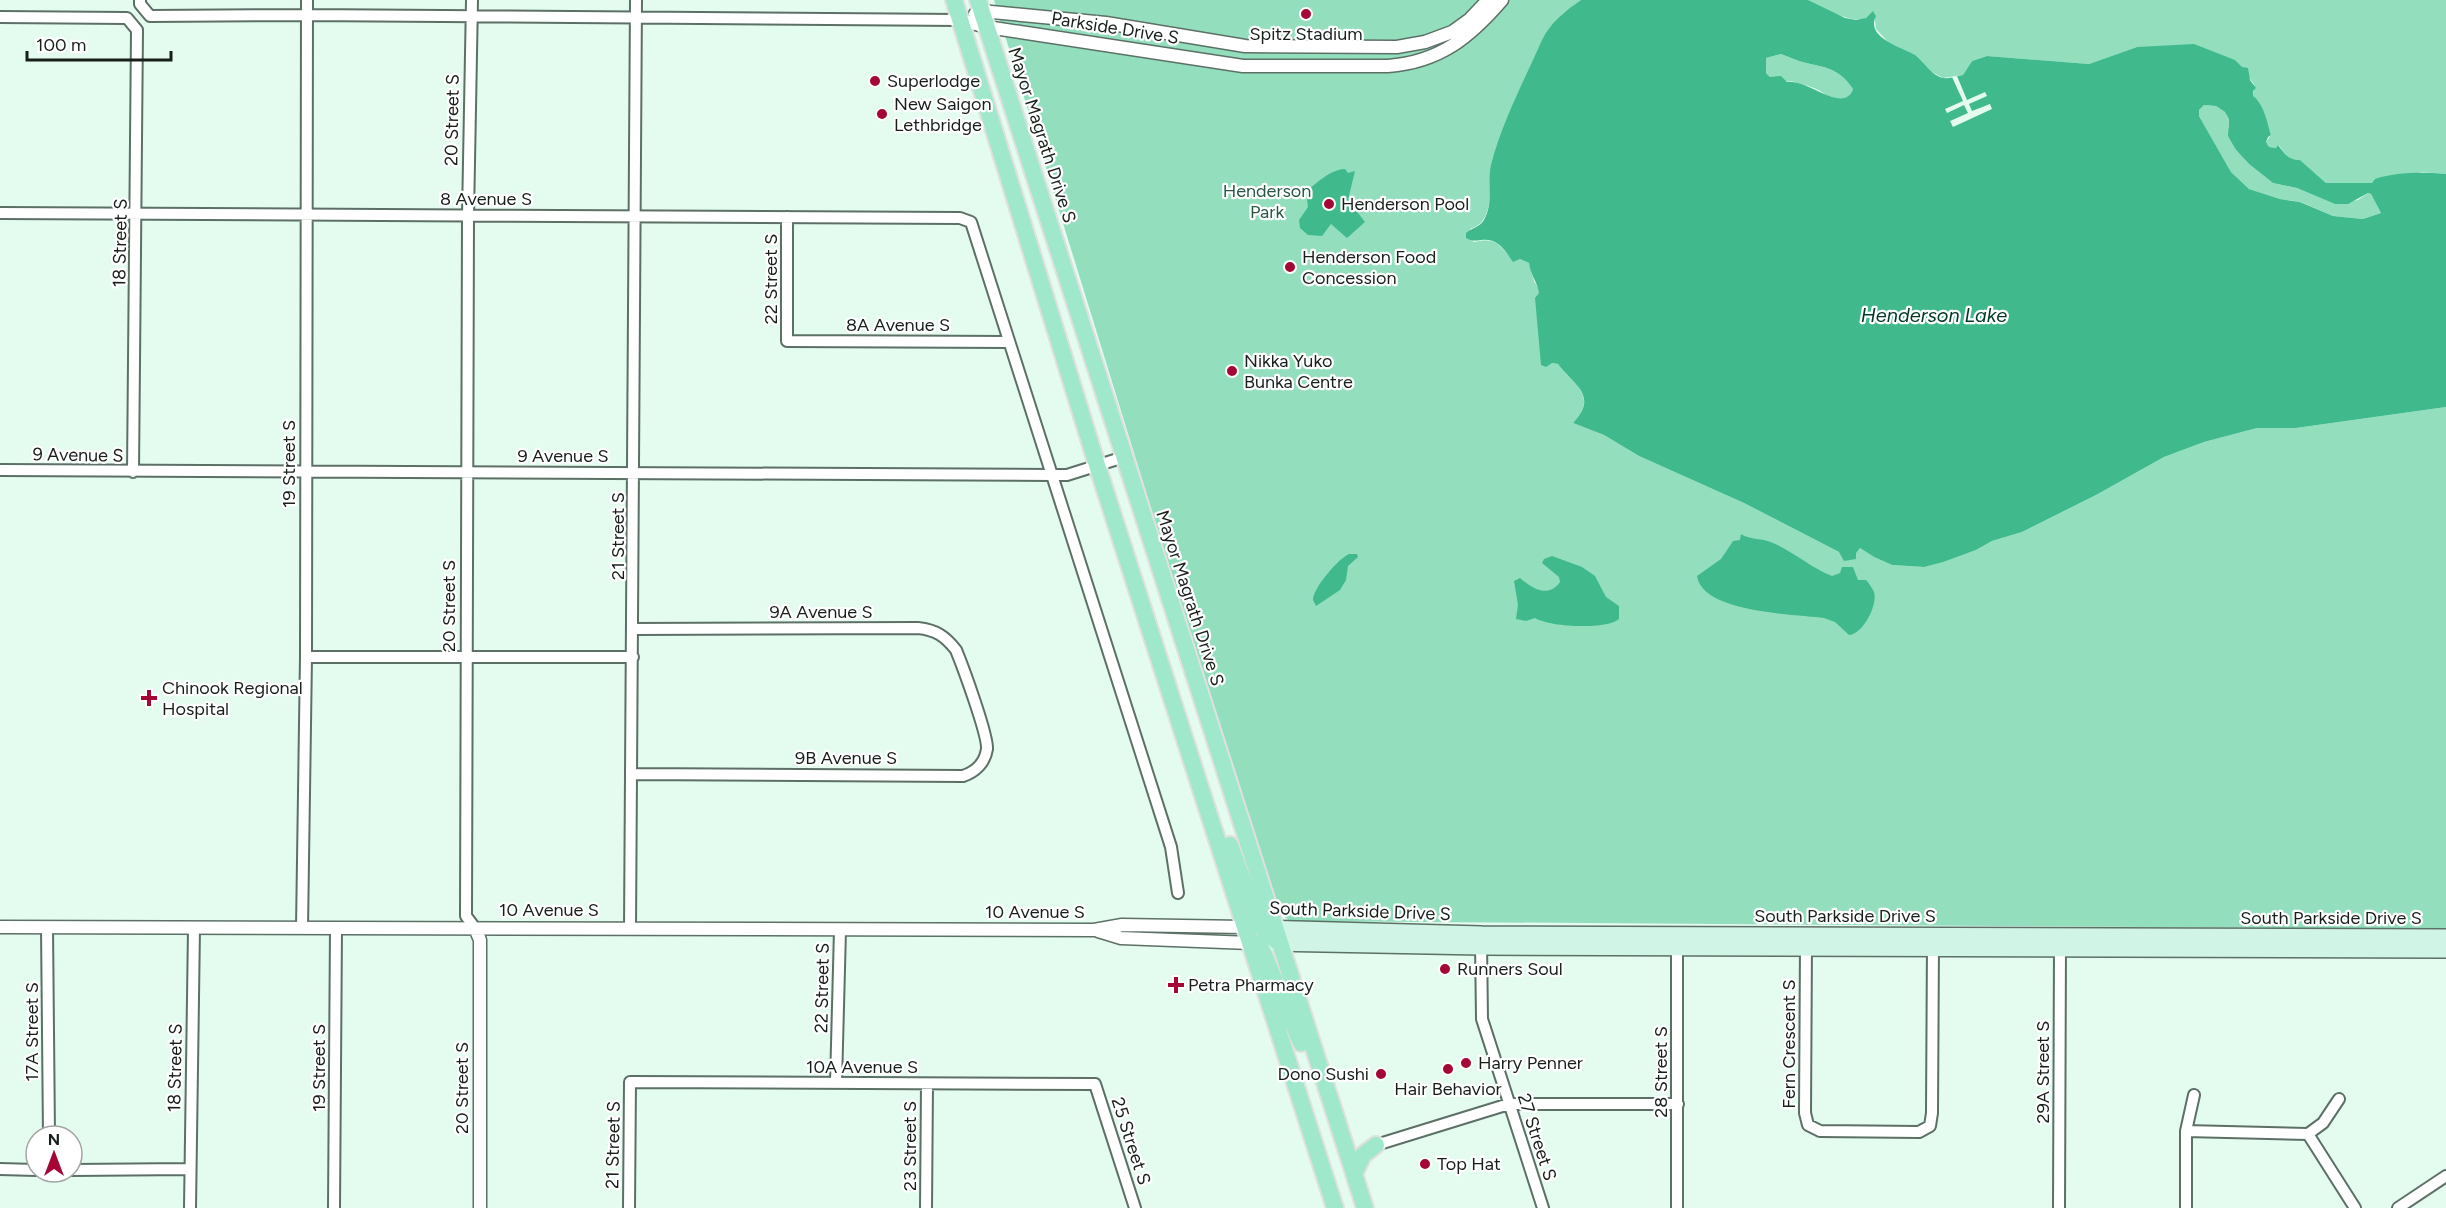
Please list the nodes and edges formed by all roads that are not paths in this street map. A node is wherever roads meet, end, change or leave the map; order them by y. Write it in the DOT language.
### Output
graph roads {
  1 [pos="140,0"];
  2 [pos="307,0"];
  3 [pos="472,0"];
  4 [pos="636,0"];
  5 [pos="954,0"];
  6 [pos="1488,0"];
  7 [pos="1502,0"];
  8 [pos="982,13"];
  9 [pos="307,15"];
  10 [pos="0,16"];
  11 [pos="472,18"];
  12 [pos="636,18"];
  13 [pos="960,20"];
  14 [pos="0,213"];
  15 [pos="137,214"];
  16 [pos="306,214"];
  17 [pos="468,216"];
  18 [pos="634,216"];
  19 [pos="787,218"];
  20 [pos="787,341"];
  21 [pos="1009,342"];
  22 [pos="1124,457"];
  23 [pos="1098,465"];
  24 [pos="0,470"];
  25 [pos="305,471"];
  26 [pos="133,472"];
  27 [pos="467,472"];
  28 [pos="634,473"];
  29 [pos="1053,476"];
  30 [pos="633,629"];
  31 [pos="467,656"];
  32 [pos="306,657"];
  33 [pos="633,657"];
  34 [pos="970,693"];
  35 [pos="632,774"];
  36 [pos="1178,893"];
  37 [pos="0,927"];
  38 [pos="47,927"];
  39 [pos="194,928"];
  40 [pos="302,928"];
  41 [pos="336,928"];
  42 [pos="475,928"];
  43 [pos="630,929"];
  44 [pos="840,930"];
  45 [pos="1261,935"];
  46 [pos="2446,938"];
  47 [pos="1481,941"];
  48 [pos="1677,941"];
  49 [pos="1806,942"];
  50 [pos="1933,942"];
  51 [pos="2060,943"];
  52 [pos="2446,950"];
  53 [pos="630,1082"];
  54 [pos="836,1083"];
  55 [pos="927,1084"];
  56 [pos="1095,1084"];
  57 [pos="2194,1095"];
  58 [pos="2339,1099"];
  59 [pos="1509,1104"];
  60 [pos="1678,1104"];
  61 [pos="49,1124"];
  62 [pos="2186,1131"];
  63 [pos="2308,1134"];
  64 [pos="1343,1137"];
  65 [pos="1376,1144"];
  66 [pos="0,1169"];
  67 [pos="190,1169"];
  68 [pos="24,1170"];
  69 [pos="84,1170"];
  70 [pos="1354,1174"];
  71 [pos="2446,1176"];
  72 [pos="190,1208"];
  73 [pos="334,1208"];
  74 [pos="480,1208"];
  75 [pos="629,1208"];
  76 [pos="926,1208"];
  77 [pos="1135,1208"];
  78 [pos="1335,1208"];
  79 [pos="1365,1208"];
  80 [pos="1542,1208"];
  81 [pos="1677,1208"];
  82 [pos="2059,1208"];
  83 [pos="2186,1208"];
  84 [pos="2355,1208"];
  85 [pos="2398,1208"];
  1 -- 9 [label="street"];
  2 -- 9 [label="street, 19 Street S"];
  3 -- 11 [label="street, 20 Street S"];
  4 -- 12 [label="street, 21 Street S"];
  5 -- 13 [label="main road, Mayor Magrath Drive S"];
  6 -- 8 [label="street, Parkside Drive S"];
  7 -- 8 [label="street, Parkside Drive S"];
  8 -- 13 [label="street, Parkside Drive S"];
  8 -- 22 [label="main road, Mayor Magrath Drive S"];
  9 -- 11 [label="street"];
  9 -- 16 [label="street, 19 Street S"];
  10 -- 15 [label="street, 18 Street S"];
  11 -- 12 [label="street"];
  11 -- 17 [label="street, 20 Street S"];
  12 -- 13 [label="street"];
  12 -- 18 [label="street, 21 Street S"];
  13 -- 23 [label="main road, Mayor Magrath Drive S"];
  14 -- 15 [label="street, 8 Avenue S"];
  15 -- 16 [label="street, 8 Avenue S"];
  15 -- 26 [label="street, 18 Street S"];
  16 -- 17 [label="street, 8 Avenue S"];
  16 -- 25 [label="street, 19 Street S"];
  17 -- 18 [label="street, 8 Avenue S"];
  17 -- 27 [label="street, 20 Street S"];
  18 -- 19 [label="street, 8 Avenue S"];
  18 -- 28 [label="street, 21 Street S"];
  19 -- 20 [label="street, 22 Street S"];
  19 -- 21 [label="street, 8 Avenue S"];
  20 -- 21 [label="street, 8A Avenue S"];
  21 -- 29 [label="street"];
  22 -- 23 [label="street, 9 Avenue S"];
  22 -- 45 [label="main road, Mayor Magrath Drive S"];
  23 -- 29 [label="street, 9 Avenue S"];
  23 -- 45 [label="main road, Mayor Magrath Drive S"];
  24 -- 26 [label="street, 9 Avenue S"];
  25 -- 26 [label="street, 9 Avenue S"];
  25 -- 27 [label="street, 9 Avenue S"];
  25 -- 32 [label="street, 19 Street S"];
  27 -- 28 [label="street, 9 Avenue S"];
  27 -- 31 [label="street, 20 Street S"];
  28 -- 29 [label="street, 9 Avenue S"];
  28 -- 30 [label="street, 21 Street S"];
  29 -- 36 [label="street"];
  30 -- 33 [label="street, 21 Street S"];
  30 -- 34 [label="street, 9A Avenue S"];
  31 -- 32 [label="street"];
  31 -- 33 [label="street"];
  31 -- 42 [label="street, 20 Street S"];
  32 -- 40 [label="street, 19 Street S"];
  33 -- 35 [label="street, 21 Street S"];
  34 -- 35 [label="street, 9B Avenue S"];
  35 -- 43 [label="street, 21 Street S"];
  37 -- 38 [label="street, 10 Avenue S"];
  38 -- 39 [label="street, 10 Avenue S"];
  38 -- 61 [label="street, 17A Street S"];
  39 -- 40 [label="street, 10 Avenue S"];
  39 -- 67 [label="street, 18 Street S"];
  40 -- 41 [label="street, 10 Avenue S"];
  41 -- 42 [label="street, 10 Avenue S"];
  41 -- 73 [label="street, 19 Street S"];
  42 -- 43 [label="street, 10 Avenue S"];
  42 -- 74 [label="street, 20 Street S"];
  43 -- 44 [label="street, 10 Avenue S"];
  44 -- 45 [label="street, 10 Avenue S"];
  44 -- 54 [label="street, 22 Street S"];
  45 -- 47 [label="main road, South Parkside Drive S"];
  45 -- 64 [label="main road, Mayor Magrath Drive S"];
  45 -- 78 [label="main road, Mayor Magrath Drive S"];
  46 -- 51 [label="main road, South Parkside Drive S"];
  47 -- 48 [label="main road, South Parkside Drive S"];
  47 -- 59 [label="street, 27 Street S"];
  48 -- 49 [label="main road, South Parkside Drive S"];
  48 -- 60 [label="street, 28 Street S"];
  49 -- 50 [label="main road, South Parkside Drive S"];
  49 -- 50 [label="street, Fern Crescent S"];
  50 -- 51 [label="main road, South Parkside Drive S"];
  51 -- 52 [label="main road, South Parkside Drive S"];
  51 -- 82 [label="street, 29A Street S"];
  53 -- 54 [label="street, 10A Avenue S"];
  53 -- 75 [label="street, 21 Street S"];
  54 -- 55 [label="street, 10A Avenue S"];
  55 -- 56 [label="street, 10A Avenue S"];
  55 -- 76 [label="street, 23 Street S"];
  56 -- 77 [label="street, 25 Street S"];
  57 -- 62 [label="street"];
  58 -- 63 [label="street"];
  59 -- 60 [label="street"];
  59 -- 65 [label="street"];
  59 -- 80 [label="street, 27 Street S"];
  60 -- 81 [label="street, 28 Street S"];
  62 -- 63 [label="street"];
  62 -- 83 [label="street"];
  63 -- 84 [label="street"];
  64 -- 65 [label="main road"];
  64 -- 70 [label="main road, Mayor Magrath Drive S"];
  65 -- 70 [label="main road"];
  66 -- 68 [label="street"];
  67 -- 69 [label="street"];
  67 -- 72 [label="street, 18 Street S"];
  70 -- 79 [label="main road, Mayor Magrath Drive S"];
  71 -- 85 [label="street"];
}
